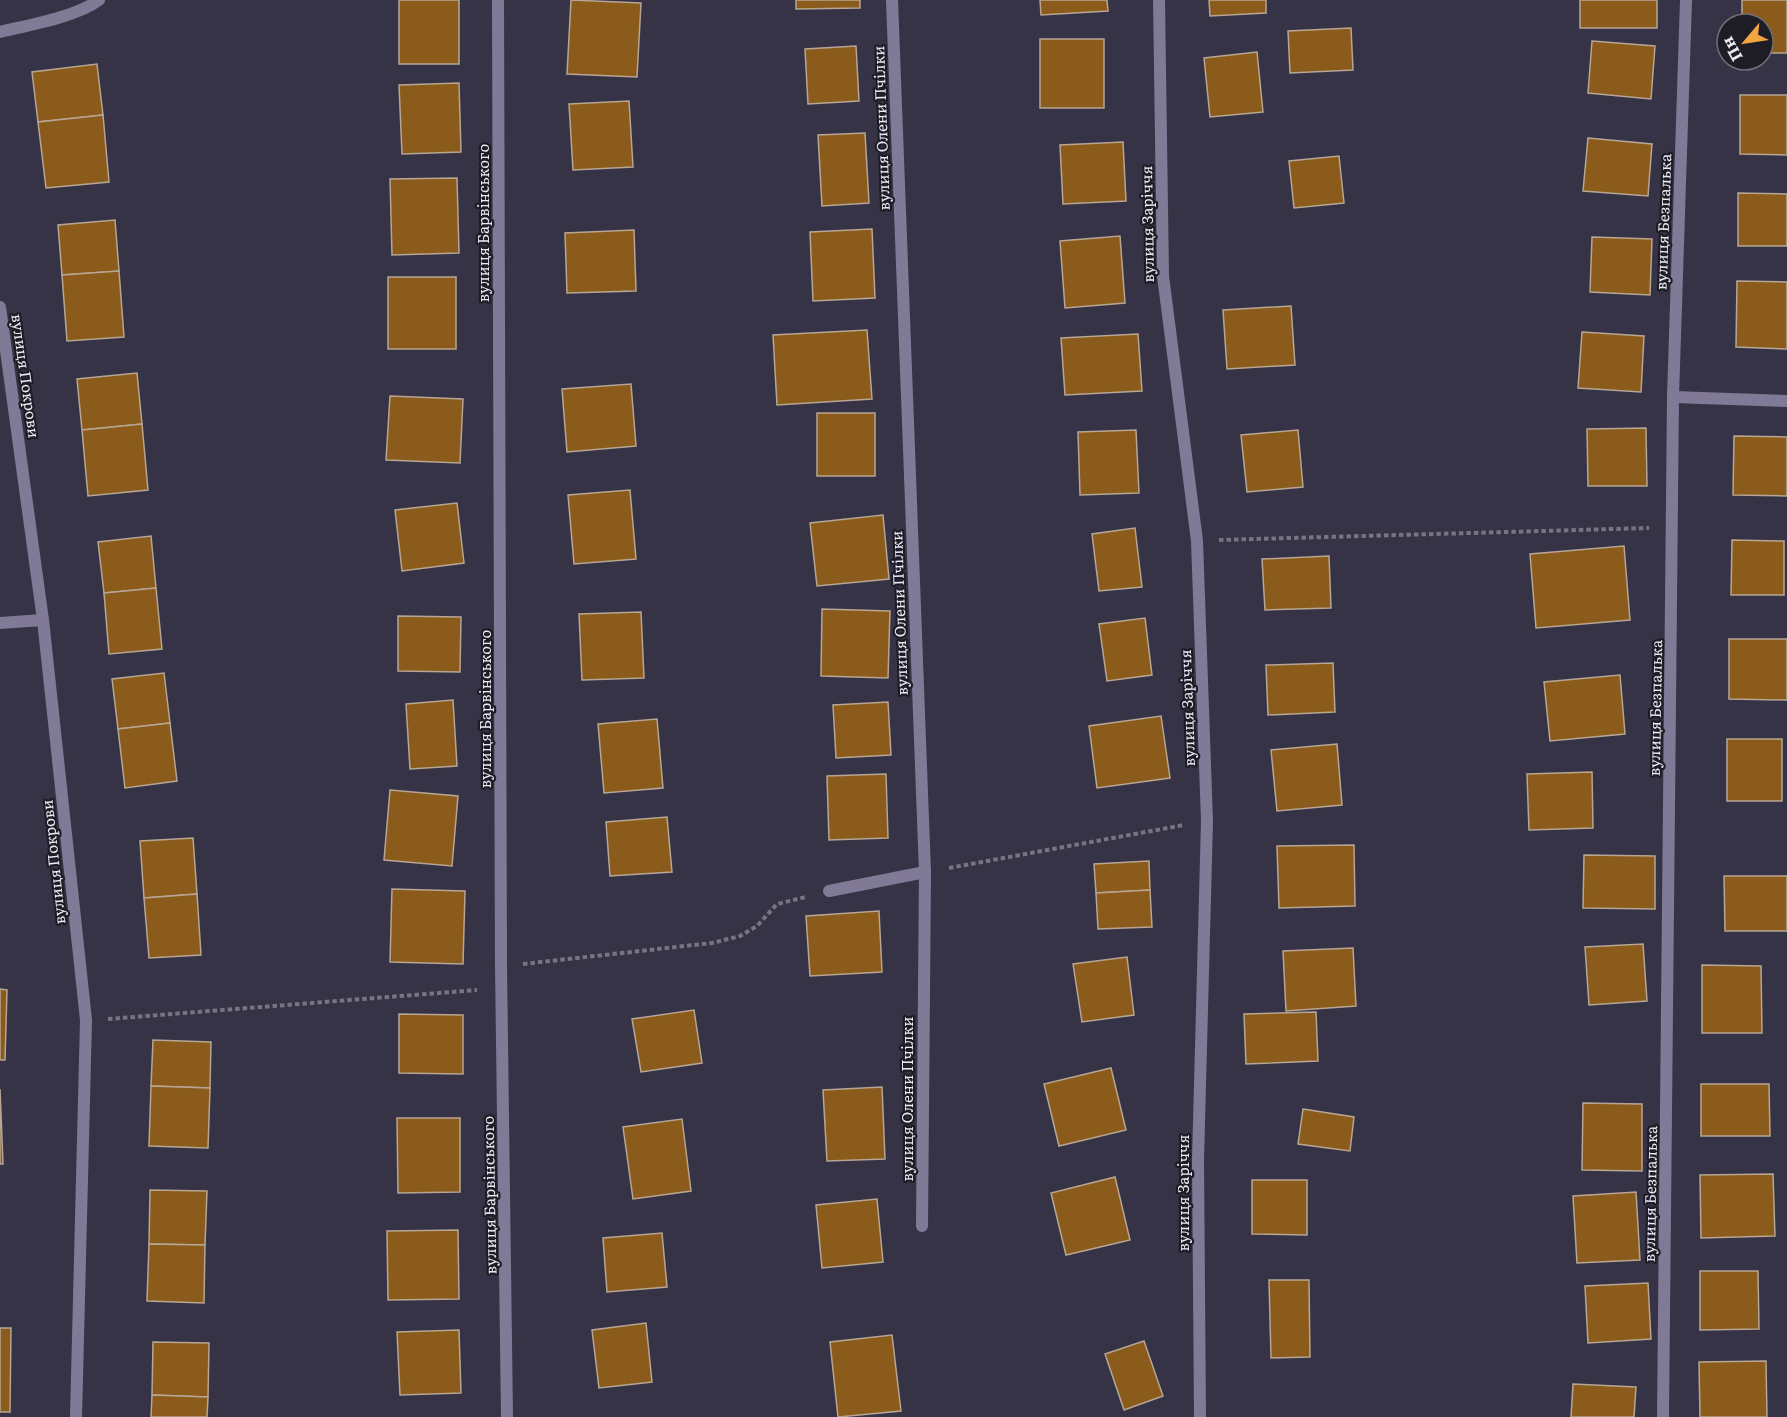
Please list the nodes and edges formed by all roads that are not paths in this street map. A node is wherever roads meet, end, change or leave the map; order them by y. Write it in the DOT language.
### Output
graph roads {
  1 [pos="99,0"];
  2 [pos="498,0"];
  3 [pos="892,0"];
  4 [pos="1160,0"];
  5 [pos="1686,0"];
  6 [pos="0,33"];
  7 [pos="0,307"];
  8 [pos="1673,397"];
  9 [pos="1787,401"];
  10 [pos="42,620"];
  11 [pos="0,623"];
  12 [pos="925,872"];
  13 [pos="829,891"];
  14 [pos="922,1226"];
  15 [pos="76,1417"];
  16 [pos="507,1417"];
  17 [pos="1200,1417"];
  18 [pos="1663,1417"];
  1 -- 6 [label="street"];
  2 -- 16 [label="street, вулиця Барвінського"];
  3 -- 12 [label="street, вулиця Олени Пчілки"];
  4 -- 17 [label="street, вулиця Заріччя"];
  5 -- 8 [label="street, вулиця Безпалька"];
  7 -- 10 [label="street, вулиця Покрови"];
  8 -- 9 [label="street"];
  8 -- 18 [label="street, вулиця Безпалька"];
  10 -- 11 [label="street"];
  10 -- 15 [label="street, вулиця Покрови"];
  12 -- 13 [label="street"];
  12 -- 14 [label="street, вулиця Олени Пчілки"];
}
